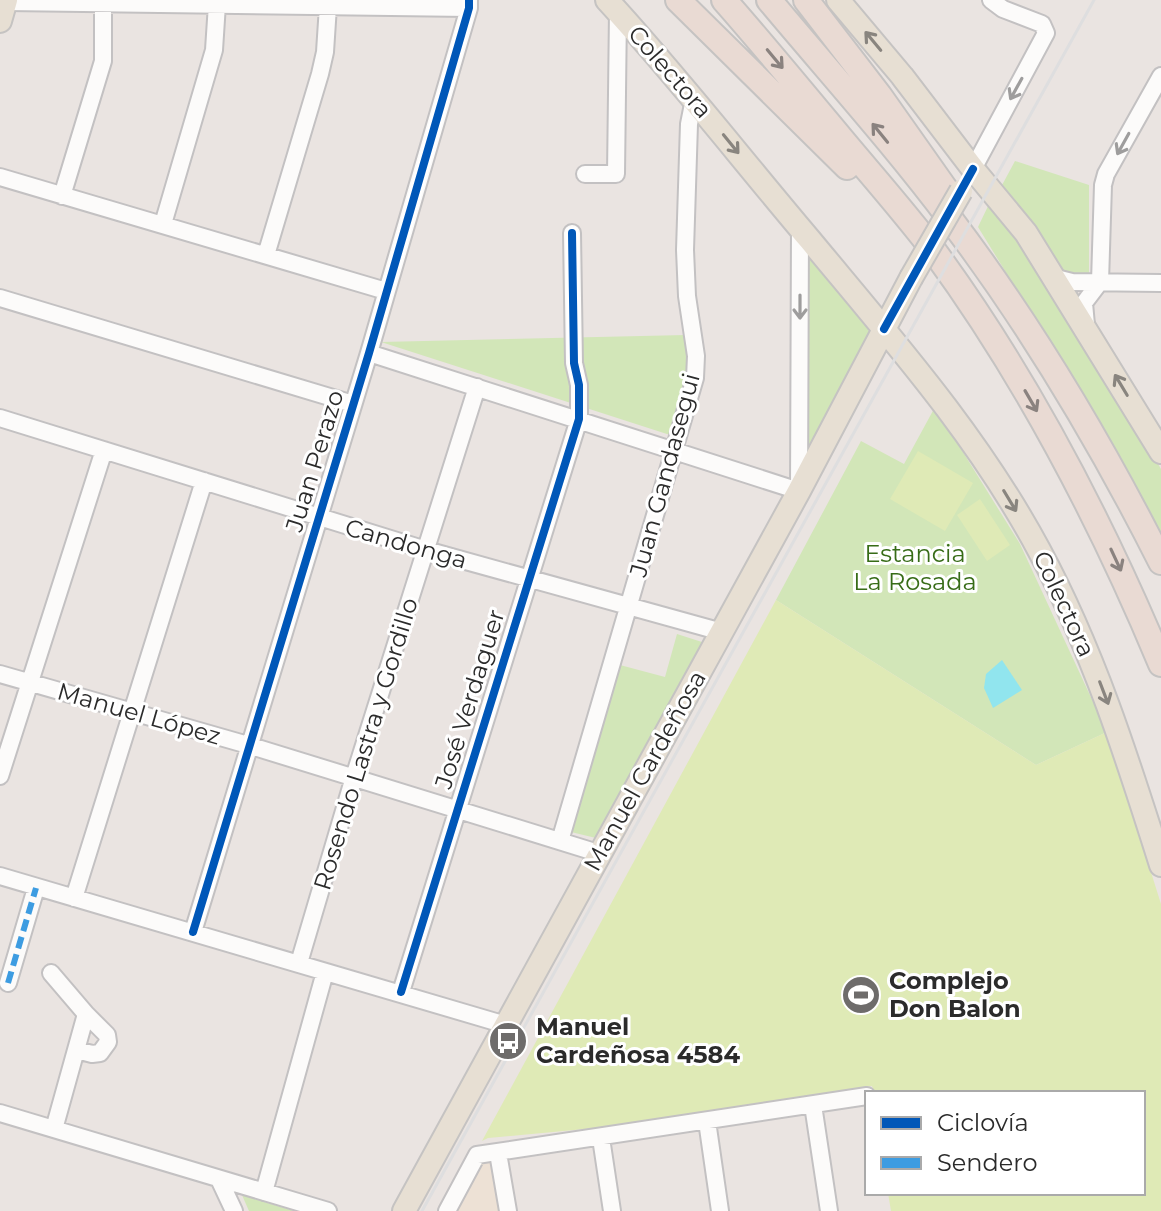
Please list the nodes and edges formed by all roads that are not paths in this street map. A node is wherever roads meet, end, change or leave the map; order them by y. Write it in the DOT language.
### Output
graph roads {
  1 [pos="678,0"];
  2 [pos="724,0"];
  3 [pos="769,0"];
  4 [pos="806,0"];
  5 [pos="838,0"];
  6 [pos="991,0"];
  7 [pos="103,3"];
  8 [pos="217,4"];
  9 [pos="469,4"];
  10 [pos="328,6"];
  11 [pos="613,6"];
  12 [pos="4,7"];
  13 [pos="1161,76"];
  14 [pos="694,99"];
  15 [pos="973,169"];
  16 [pos="585,174"];
  17 [pos="0,177"];
  18 [pos="62,196"];
  19 [pos="163,224"];
  20 [pos="800,229"];
  21 [pos="572,233"];
  22 [pos="266,255"];
  23 [pos="1056,278"];
  24 [pos="1100,282"];
  25 [pos="1161,283"];
  26 [pos="386,291"];
  27 [pos="0,298"];
  28 [pos="1025,326"];
  29 [pos="1086,326"];
  30 [pos="884,329"];
  31 [pos="369,353"];
  32 [pos="1006,358"];
  33 [pos="477,387"];
  34 [pos="353,404"];
  35 [pos="579,419"];
  36 [pos="1,421"];
  37 [pos="104,450"];
  38 [pos="674,450"];
  39 [pos="1161,452"];
  40 [pos="204,481"];
  41 [pos="799,491"];
  42 [pos="319,518"];
  43 [pos="426,550"];
  44 [pos="1161,562"];
  45 [pos="529,579"];
  46 [pos="629,605"];
  47 [pos="722,632"];
  48 [pos="1161,664"];
  49 [pos="0,674"];
  50 [pos="29,682"];
  51 [pos="132,711"];
  52 [pos="248,745"];
  53 [pos="0,776"];
  54 [pos="354,777"];
  55 [pos="457,809"];
  56 [pos="560,841"];
  57 [pos="598,853"];
  58 [pos="1161,865"];
  59 [pos="0,876"];
  60 [pos="36,888"];
  61 [pos="74,898"];
  62 [pos="193,932"];
  63 [pos="299,963"];
  64 [pos="325,972"];
  65 [pos="51,973"];
  66 [pos="8,983"];
  67 [pos="401,992"];
  68 [pos="86,1014"];
  69 [pos="506,1025"];
  70 [pos="77,1050"];
  71 [pos="865,1096"];
  72 [pos="813,1105"];
  73 [pos="0,1113"];
  74 [pos="707,1121"];
  75 [pos="54,1129"];
  76 [pos="601,1138"];
  77 [pos="498,1153"];
  78 [pos="219,1179"];
  79 [pos="264,1192"];
  80 [pos="234,1211"];
  81 [pos="328,1211"];
  82 [pos="404,1211"];
  83 [pos="447,1211"];
  84 [pos="508,1211"];
  85 [pos="612,1211"];
  86 [pos="720,1211"];
  87 [pos="829,1211"];
  1 -- 32 [label="highway"];
  2 -- 32 [label="highway, one-way"];
  28 -- 3 [label="highway, one-way"];
  4 -- 28 [label="highway"];
  15 -- 5 [label="main road, one-way"];
  6 -- 15 [label="street, one-way"];
  7 -- 8 [label="street"];
  7 -- 12 [label="street"];
  7 -- 18 [label="street"];
  8 -- 10 [label="street"];
  8 -- 19 [label="street"];
  9 -- 10 [label="street"];
  9 -- 26 [label="street, Juan Perazo"];
  10 -- 22 [label="street"];
  11 -- 14 [label="main road, Colectora"];
  11 -- 16 [label="street"];
  13 -- 24 [label="street, one-way"];
  14 -- 20 [label="main road, Colectora, one-way"];
  14 -- 38 [label="street, Juan Gandasegui"];
  15 -- 23 [label="main road"];
  15 -- 30 [label="main road, Manuel Cardeñosa, bridge"];
  17 -- 18 [label="street"];
  18 -- 19 [label="street"];
  19 -- 22 [label="street"];
  20 -- 30 [label="main road, Colectora"];
  20 -- 41 [label="street, one-way"];
  21 -- 35 [label="street"];
  22 -- 26 [label="street"];
  23 -- 24 [label="street"];
  23 -- 29 [label="main road"];
  24 -- 25 [label="street"];
  24 -- 29 [label="street"];
  26 -- 31 [label="street, Juan Perazo"];
  27 -- 34 [label="street"];
  28 -- 44 [label="highway"];
  39 -- 29 [label="main road, one-way"];
  30 -- 41 [label="main road, Manuel Cardeñosa"];
  30 -- 58 [label="main road, Colectora, one-way"];
  31 -- 33 [label="street"];
  31 -- 34 [label="street, Juan Perazo"];
  32 -- 48 [label="highway, one-way"];
  33 -- 35 [label="street"];
  33 -- 43 [label="street, Rosendo Lastra y Gordillo"];
  34 -- 42 [label="street, Juan Perazo"];
  35 -- 38 [label="street"];
  35 -- 45 [label="street, José Verdaguer"];
  36 -- 37 [label="street, Candonga"];
  37 -- 40 [label="street, Candonga"];
  37 -- 50 [label="street"];
  38 -- 41 [label="street"];
  38 -- 46 [label="street, Juan Gandasegui"];
  40 -- 42 [label="street, Candonga"];
  40 -- 51 [label="street"];
  41 -- 47 [label="main road, Manuel Cardeñosa"];
  42 -- 43 [label="street, Candonga"];
  42 -- 52 [label="street, Juan Perazo"];
  43 -- 45 [label="street, Candonga"];
  43 -- 54 [label="street, Rosendo Lastra y Gordillo"];
  45 -- 46 [label="street, Candonga"];
  45 -- 55 [label="street, José Verdaguer"];
  46 -- 47 [label="street, Candonga"];
  46 -- 56 [label="street, Juan Gandasegui"];
  47 -- 57 [label="main road, Manuel Cardeñosa"];
  49 -- 50 [label="street, Manuel López"];
  50 -- 51 [label="street, Manuel López"];
  50 -- 53 [label="street"];
  51 -- 52 [label="street, Manuel López"];
  51 -- 61 [label="street"];
  52 -- 54 [label="street, Manuel López"];
  52 -- 62 [label="street, Juan Perazo"];
  54 -- 55 [label="street, Manuel López"];
  54 -- 63 [label="street, Rosendo Lastra y Gordillo"];
  55 -- 56 [label="street, Manuel López"];
  55 -- 67 [label="street, José Verdaguer"];
  56 -- 57 [label="street, Manuel López"];
  57 -- 69 [label="main road, Manuel Cardeñosa"];
  59 -- 60 [label="street"];
  60 -- 61 [label="street"];
  60 -- 66 [label="street"];
  61 -- 62 [label="street"];
  62 -- 63 [label="street"];
  63 -- 64 [label="street"];
  64 -- 67 [label="street"];
  64 -- 79 [label="street"];
  65 -- 68 [label="street"];
  67 -- 69 [label="street"];
  68 -- 70 [label="street"];
  68 -- 70 [label="street"];
  69 -- 82 [label="main road, Manuel Cardeñosa"];
  70 -- 75 [label="street"];
  71 -- 72 [label="street"];
  72 -- 74 [label="street"];
  72 -- 87 [label="street"];
  73 -- 75 [label="street"];
  74 -- 76 [label="street"];
  74 -- 86 [label="street"];
  75 -- 78 [label="street"];
  76 -- 77 [label="street"];
  76 -- 85 [label="street"];
  77 -- 83 [label="street"];
  77 -- 84 [label="street"];
  78 -- 79 [label="street"];
  78 -- 80 [label="street"];
  79 -- 81 [label="street"];
}
